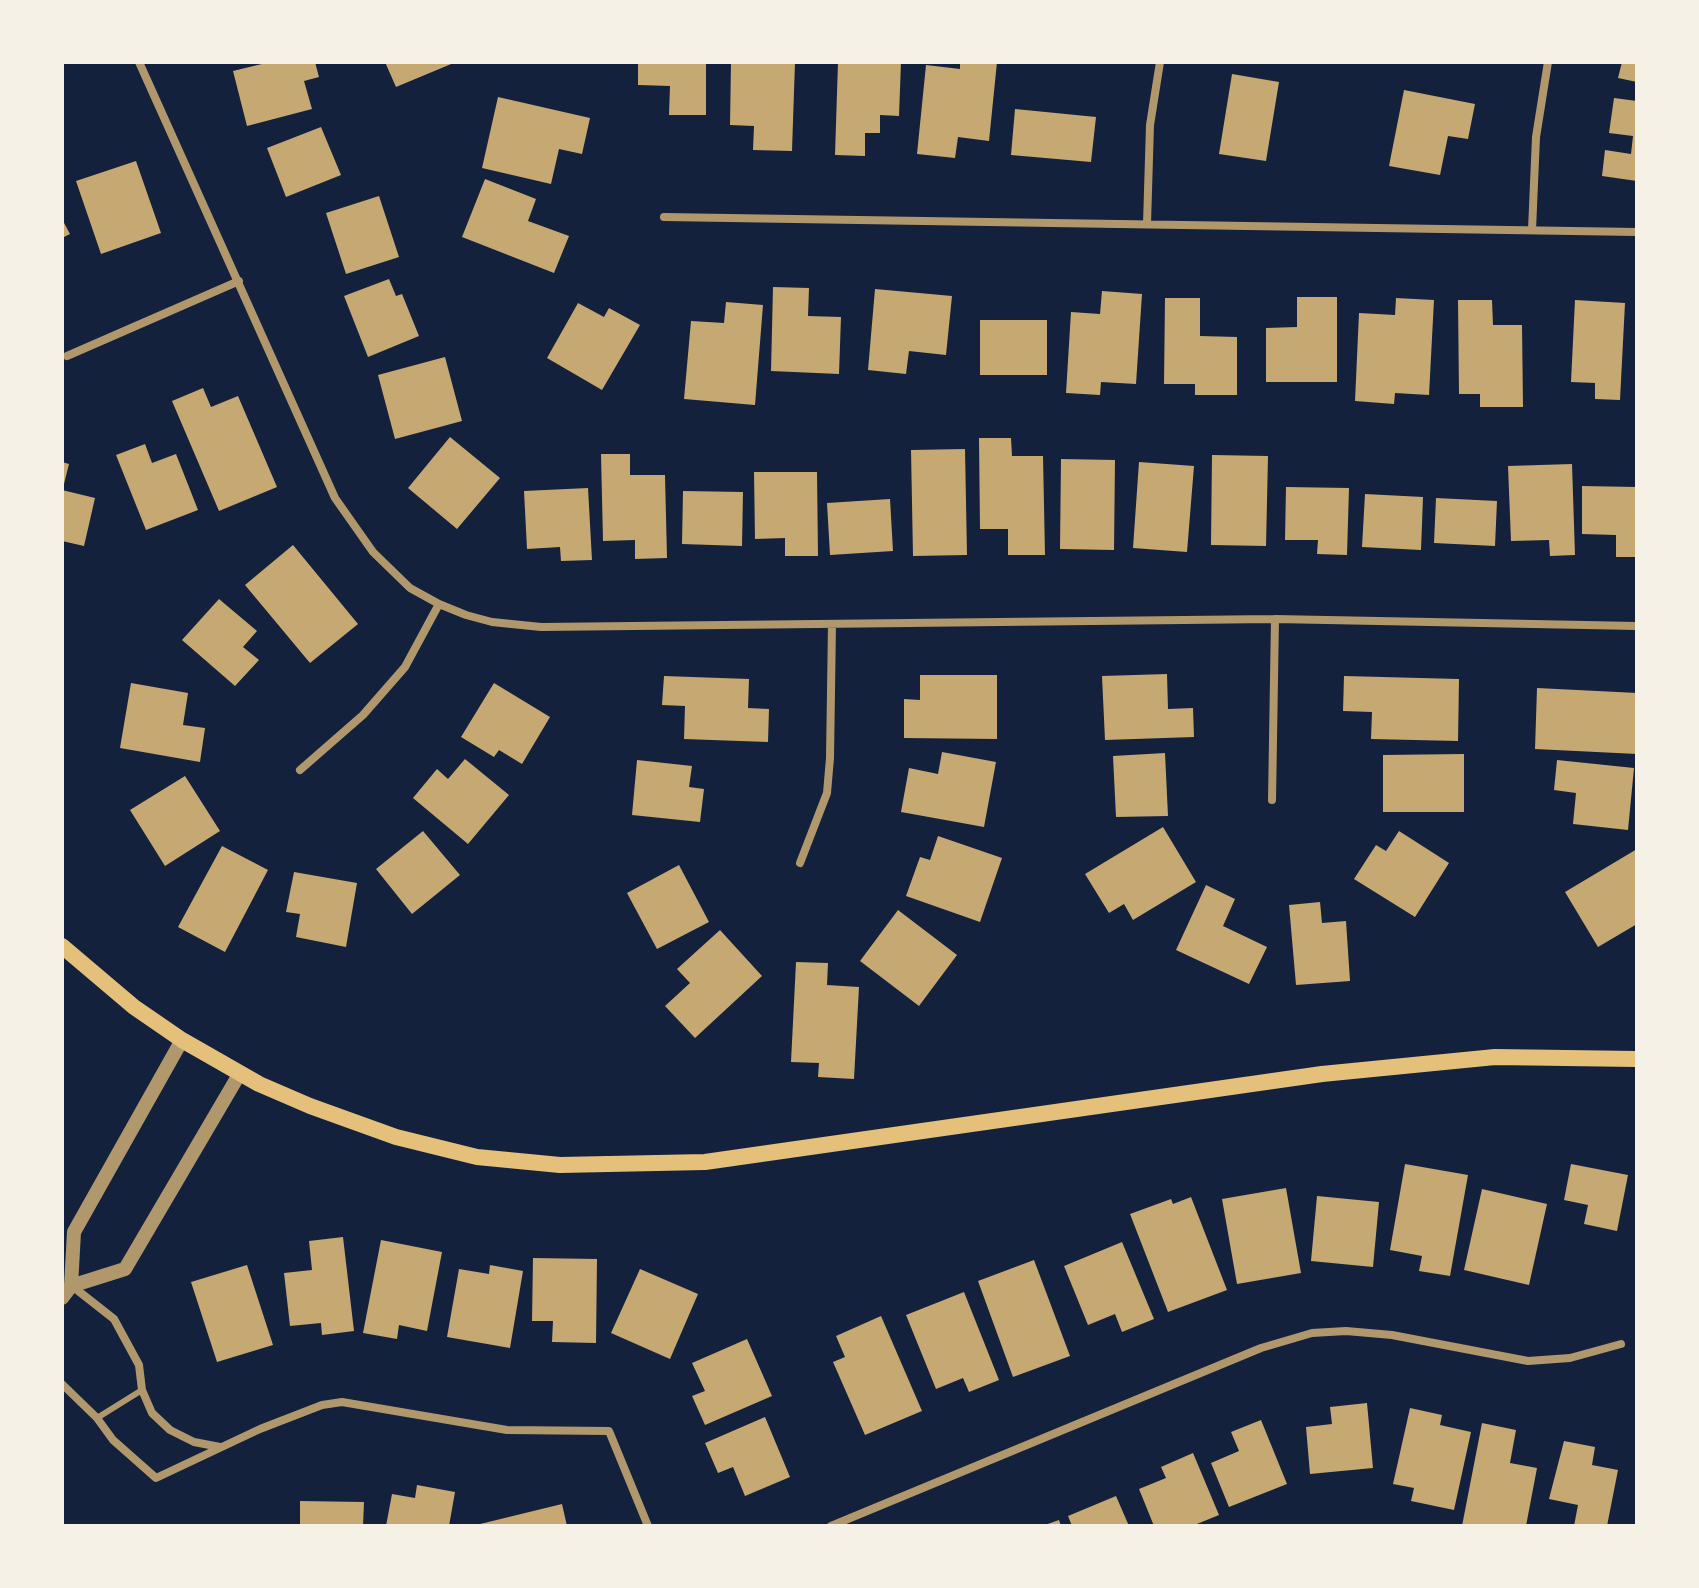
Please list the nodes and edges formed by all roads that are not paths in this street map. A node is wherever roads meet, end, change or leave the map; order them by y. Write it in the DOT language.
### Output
graph roads {
  1 [pos="139,62"];
  2 [pos="1160,62"];
  3 [pos="1548,62"];
  4 [pos="664,217"];
  5 [pos="1147,224"];
  6 [pos="1532,230"];
  7 [pos="1637,232"];
  8 [pos="239,281"];
  9 [pos="67,356"];
  10 [pos="439,604"];
  11 [pos="1275,619"];
  12 [pos="832,624"];
  13 [pos="1637,626"];
  14 [pos="300,770"];
  15 [pos="1272,800"];
  16 [pos="800,863"];
  17 [pos="62,946"];
  18 [pos="182,1040"];
  19 [pos="1637,1059"];
  20 [pos="240,1073"];
  21 [pos="71,1286"];
  22 [pos="62,1298"];
  23 [pos="1621,1344"];
  24 [pos="62,1384"];
  25 [pos="142,1390"];
  26 [pos="97,1418"];
  27 [pos="220,1447"];
  28 [pos="648,1526"];
  29 [pos="831,1526"];
  1 -- 8 [label="street"];
  2 -- 5 [label="street"];
  3 -- 6 [label="street"];
  4 -- 5 [label="street"];
  5 -- 6 [label="street"];
  6 -- 7 [label="street"];
  8 -- 9 [label="street"];
  8 -- 10 [label="street"];
  10 -- 12 [label="street"];
  10 -- 14 [label="street"];
  11 -- 12 [label="street"];
  11 -- 13 [label="street"];
  11 -- 15 [label="street"];
  12 -- 16 [label="street"];
  17 -- 18 [label="main road"];
  18 -- 20 [label="main road"];
  18 -- 21 [label="street"];
  19 -- 20 [label="main road"];
  20 -- 21 [label="street"];
  21 -- 22 [label="street"];
  21 -- 25 [label="street"];
  23 -- 29 [label="street"];
  24 -- 26 [label="street"];
  25 -- 26 [label="lane"];
  25 -- 27 [label="street"];
  26 -- 27 [label="street"];
  27 -- 28 [label="street"];
}
